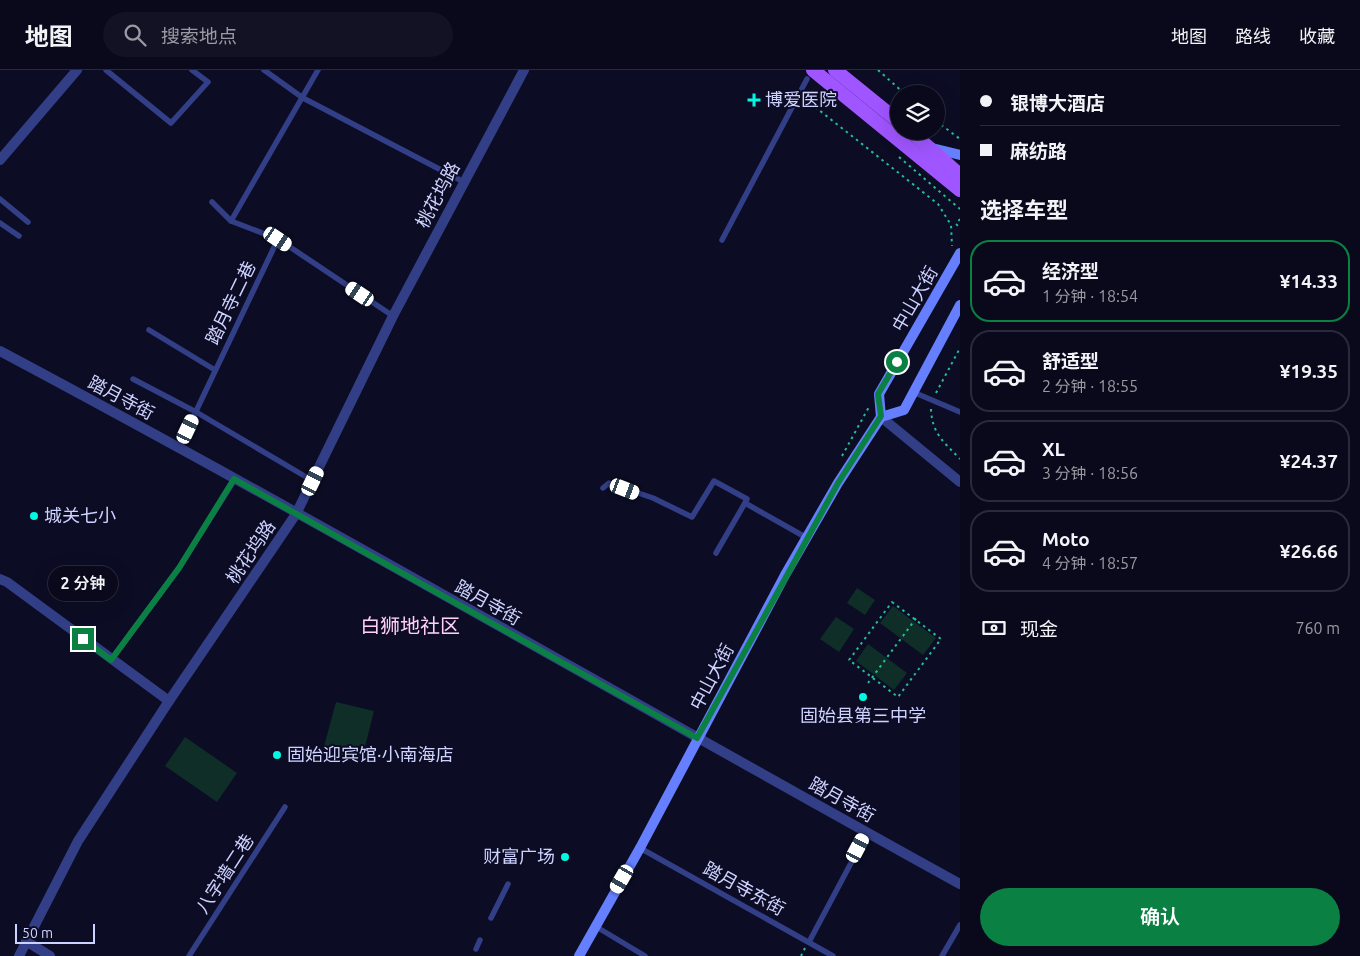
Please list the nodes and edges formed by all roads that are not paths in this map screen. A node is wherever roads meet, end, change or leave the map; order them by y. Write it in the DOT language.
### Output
graph roads {
  1 [pos="77,70"];
  2 [pos="106,70"];
  3 [pos="192,70"];
  4 [pos="264,70"];
  5 [pos="318,70"];
  6 [pos="524,70"];
  7 [pos="835,70"];
  8 [pos="810,74"];
  9 [pos="303,98"];
  10 [pos="890,115"];
  11 [pos="920,140"];
  12 [pos="928,147"];
  13 [pos="960,154"];
  14 [pos="0,160"];
  15 [pos="960,175"];
  16 [pos="464,182"];
  17 [pos="960,190"];
  18 [pos="0,199"];
  19 [pos="212,202"];
  20 [pos="28,222"];
  21 [pos="231,222"];
  22 [pos="0,223"];
  23 [pos="18,236"];
  24 [pos="278,239"];
  25 [pos="722,240"];
  26 [pos="956,251"];
  27 [pos="960,305"];
  28 [pos="393,316"];
  29 [pos="149,330"];
  30 [pos="0,351"];
  31 [pos="215,370"];
  32 [pos="133,379"];
  33 [pos="913,392"];
  34 [pos="196,412"];
  35 [pos="960,412"];
  36 [pos="881,416"];
  37 [pos="179,447"];
  38 [pos="234,479"];
  39 [pos="313,481"];
  40 [pos="960,482"];
  41 [pos="602,488"];
  42 [pos="745,503"];
  43 [pos="296,514"];
  44 [pos="807,538"];
  45 [pos="716,552"];
  46 [pos="0,579"];
  47 [pos="111,660"];
  48 [pos="169,701"];
  49 [pos="697,738"];
  50 [pos="285,807"];
  51 [pos="867,832"];
  52 [pos="640,848"];
  53 [pos="508,884"];
  54 [pos="960,884"];
  55 [pos="491,918"];
  56 [pos="960,924"];
  57 [pos="595,926"];
  58 [pos="480,940"];
  59 [pos="26,941"];
  60 [pos="809,942"];
  61 [pos="476,950"];
  62 [pos="19,956"];
  63 [pos="50,956"];
  64 [pos="190,956"];
  65 [pos="578,956"];
  66 [pos="645,956"];
  67 [pos="833,956"];
  68 [pos="942,956"];
  1 -- 14 [label="street"];
  2 -- 3 [label="lane"];
  4 -- 9 [label="lane"];
  5 -- 9 [label="lane"];
  6 -- 16 [label="street, 桃花坞路"];
  7 -- 10 [label="main road"];
  8 -- 17 [label="main road"];
  8 -- 25 [label="lane"];
  9 -- 16 [label="lane"];
  9 -- 21 [label="lane"];
  11 -- 12 [label="main road"];
  12 -- 13 [label="main road"];
  12 -- 15 [label="main road"];
  16 -- 28 [label="street, 桃花坞路"];
  18 -- 20 [label="lane"];
  19 -- 21 [label="lane"];
  21 -- 24 [label="lane"];
  22 -- 23 [label="lane"];
  24 -- 28 [label="lane"];
  24 -- 31 [label="lane, 踏月寺二巷"];
  26 -- 36 [label="main road, 中山大街"];
  27 -- 33 [label="main road"];
  28 -- 39 [label="street, 桃花坞路"];
  29 -- 31 [label="lane"];
  30 -- 37 [label="street, 踏月寺街"];
  31 -- 34 [label="lane, 踏月寺二巷"];
  32 -- 34 [label="lane"];
  33 -- 35 [label="lane"];
  33 -- 36 [label="main road"];
  34 -- 37 [label="lane, 踏月寺二巷"];
  34 -- 39 [label="lane"];
  36 -- 40 [label="street"];
  36 -- 44 [label="main road, 中山大街"];
  37 -- 38 [label="street, 踏月寺街"];
  38 -- 43 [label="street, 踏月寺街"];
  38 -- 47 [label="lane"];
  39 -- 43 [label="street, 桃花坞路"];
  41 -- 42 [label="lane"];
  42 -- 44 [label="lane"];
  42 -- 45 [label="lane"];
  43 -- 48 [label="street, 桃花坞路"];
  43 -- 49 [label="street, 踏月寺街"];
  44 -- 49 [label="main road, 中山大街"];
  46 -- 47 [label="street"];
  47 -- 48 [label="street"];
  48 -- 59 [label="street, 桃花坞路"];
  49 -- 51 [label="street, 踏月寺街"];
  49 -- 52 [label="main road, 中山大街"];
  50 -- 64 [label="lane, 八字墙二巷"];
  51 -- 54 [label="street, 踏月寺街"];
  51 -- 60 [label="lane"];
  52 -- 57 [label="main road, 中山大街"];
  52 -- 60 [label="lane, 踏月寺东街"];
  53 -- 55 [label="lane"];
  56 -- 68 [label="lane"];
  57 -- 65 [label="main road, 中山大街"];
  57 -- 66 [label="lane"];
  58 -- 61 [label="lane"];
  59 -- 62 [label="street, 桃花坞路"];
  59 -- 63 [label="street"];
  60 -- 67 [label="lane, 踏月寺东街"];
}
